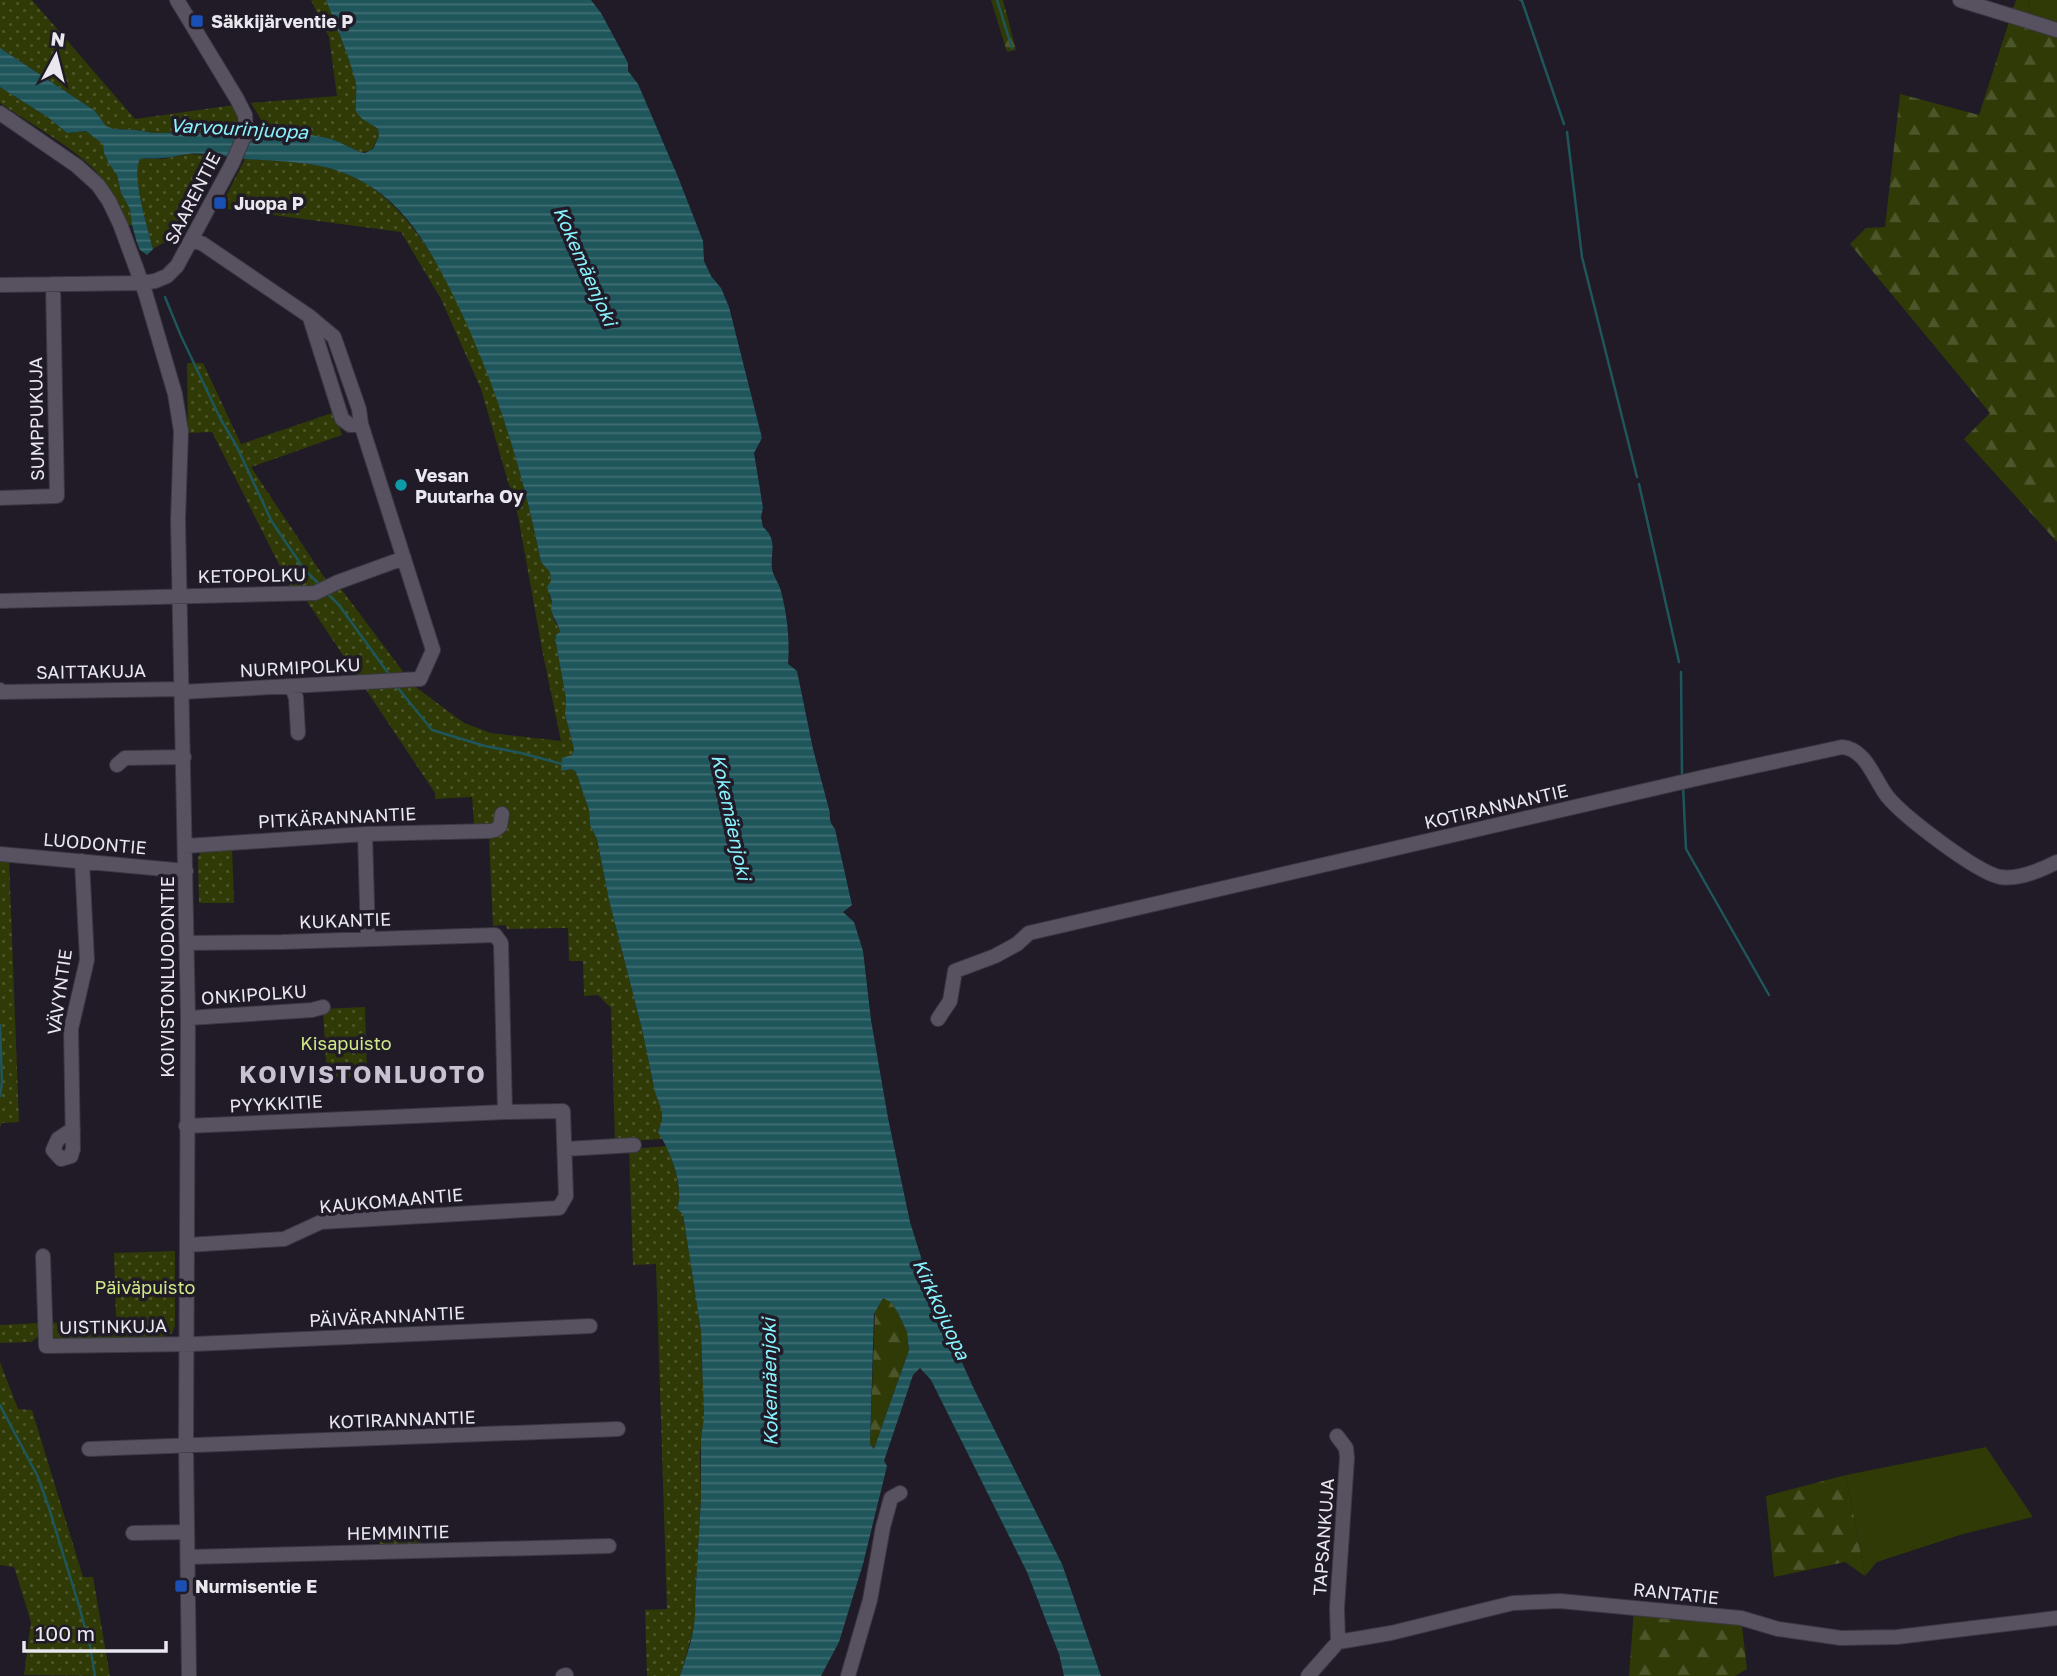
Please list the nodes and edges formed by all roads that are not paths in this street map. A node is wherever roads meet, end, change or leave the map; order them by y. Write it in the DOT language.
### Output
graph roads {
  1 [pos="177,0"];
  2 [pos="1960,0"];
  3 [pos="2057,30"];
  4 [pos="0,113"];
  5 [pos="193,240"];
  6 [pos="142,283"];
  7 [pos="53,284"];
  8 [pos="0,285"];
  9 [pos="0,498"];
  10 [pos="404,558"];
  11 [pos="179,596"];
  12 [pos="0,601"];
  13 [pos="292,687"];
  14 [pos="0,690"];
  15 [pos="182,690"];
  16 [pos="298,733"];
  17 [pos="184,757"];
  18 [pos="117,765"];
  19 [pos="502,814"];
  20 [pos="365,834"];
  21 [pos="186,846"];
  22 [pos="0,854"];
  23 [pos="82,861"];
  24 [pos="2057,862"];
  25 [pos="186,871"];
  26 [pos="368,939"];
  27 [pos="187,943"];
  28 [pos="323,1007"];
  29 [pos="188,1018"];
  30 [pos="938,1019"];
  31 [pos="505,1112"];
  32 [pos="186,1126"];
  33 [pos="73,1129"];
  34 [pos="634,1145"];
  35 [pos="565,1149"];
  36 [pos="559,1208"];
  37 [pos="187,1245"];
  38 [pos="43,1256"];
  39 [pos="590,1326"];
  40 [pos="186,1344"];
  41 [pos="618,1429"];
  42 [pos="1337,1436"];
  43 [pos="186,1445"];
  44 [pos="89,1449"];
  45 [pos="900,1493"];
  46 [pos="187,1532"];
  47 [pos="133,1533"];
  48 [pos="609,1546"];
  49 [pos="187,1557"];
  50 [pos="2057,1618"];
  51 [pos="1338,1642"];
  52 [pos="189,1676"];
  53 [pos="848,1676"];
  54 [pos="1308,1676"];
  1 -- 5 [label="street, SAARENTIE"];
  2 -- 3 [label="street"];
  4 -- 6 [label="street, KOIVISTONLUODONTIE"];
  5 -- 6 [label="street, SAARENTIE"];
  5 -- 10 [label="street"];
  6 -- 7 [label="street"];
  6 -- 11 [label="street, KOIVISTONLUODONTIE"];
  7 -- 8 [label="street"];
  7 -- 9 [label="street, SUMPPUKUJA"];
  10 -- 11 [label="street, KETOPOLKU"];
  10 -- 13 [label="street, NURMIPOLKU"];
  11 -- 12 [label="street"];
  11 -- 15 [label="street, KOIVISTONLUODONTIE"];
  13 -- 15 [label="street, NURMIPOLKU"];
  13 -- 16 [label="street"];
  14 -- 15 [label="street, SAITTAKUJA"];
  15 -- 17 [label="street, KOIVISTONLUODONTIE"];
  17 -- 18 [label="street"];
  17 -- 21 [label="street, KOIVISTONLUODONTIE"];
  19 -- 20 [label="street, PITKÄRANNANTIE"];
  20 -- 21 [label="street, PITKÄRANNANTIE"];
  20 -- 26 [label="street"];
  21 -- 25 [label="street, KOIVISTONLUODONTIE"];
  22 -- 23 [label="street, LUODONTIE"];
  23 -- 25 [label="street, LUODONTIE"];
  23 -- 33 [label="street, VÄVYNTIE"];
  24 -- 30 [label="street, KOTIRANNANTIE"];
  25 -- 27 [label="street, KOIVISTONLUODONTIE"];
  26 -- 27 [label="street, KUKANTIE"];
  26 -- 31 [label="street, KUKANTIE"];
  27 -- 29 [label="street, KOIVISTONLUODONTIE"];
  28 -- 29 [label="street, ONKIPOLKU"];
  29 -- 32 [label="street, KOIVISTONLUODONTIE"];
  31 -- 32 [label="street, PYYKKITIE"];
  31 -- 35 [label="street, PYYKKITIE"];
  32 -- 37 [label="street, KOIVISTONLUODONTIE"];
  34 -- 35 [label="street"];
  35 -- 36 [label="street, PYYKKITIE"];
  36 -- 37 [label="street, KAUKOMAANTIE"];
  37 -- 40 [label="street, KOIVISTONLUODONTIE"];
  38 -- 40 [label="street, UISTINKUJA"];
  39 -- 40 [label="street, PÄIVÄRANNANTIE"];
  40 -- 43 [label="street, KOIVISTONLUODONTIE"];
  41 -- 43 [label="street, KOTIRANNANTIE"];
  42 -- 51 [label="street, TAPSANKUJA"];
  43 -- 44 [label="street, KOTIRANNANTIE"];
  43 -- 46 [label="street, KOIVISTONLUODONTIE"];
  45 -- 53 [label="street"];
  46 -- 47 [label="street"];
  46 -- 49 [label="street, KOIVISTONLUODONTIE"];
  48 -- 49 [label="street, HEMMINTIE"];
  49 -- 52 [label="street, KOIVISTONLUODONTIE"];
  50 -- 51 [label="street, RANTATIE"];
  51 -- 54 [label="street"];
}
